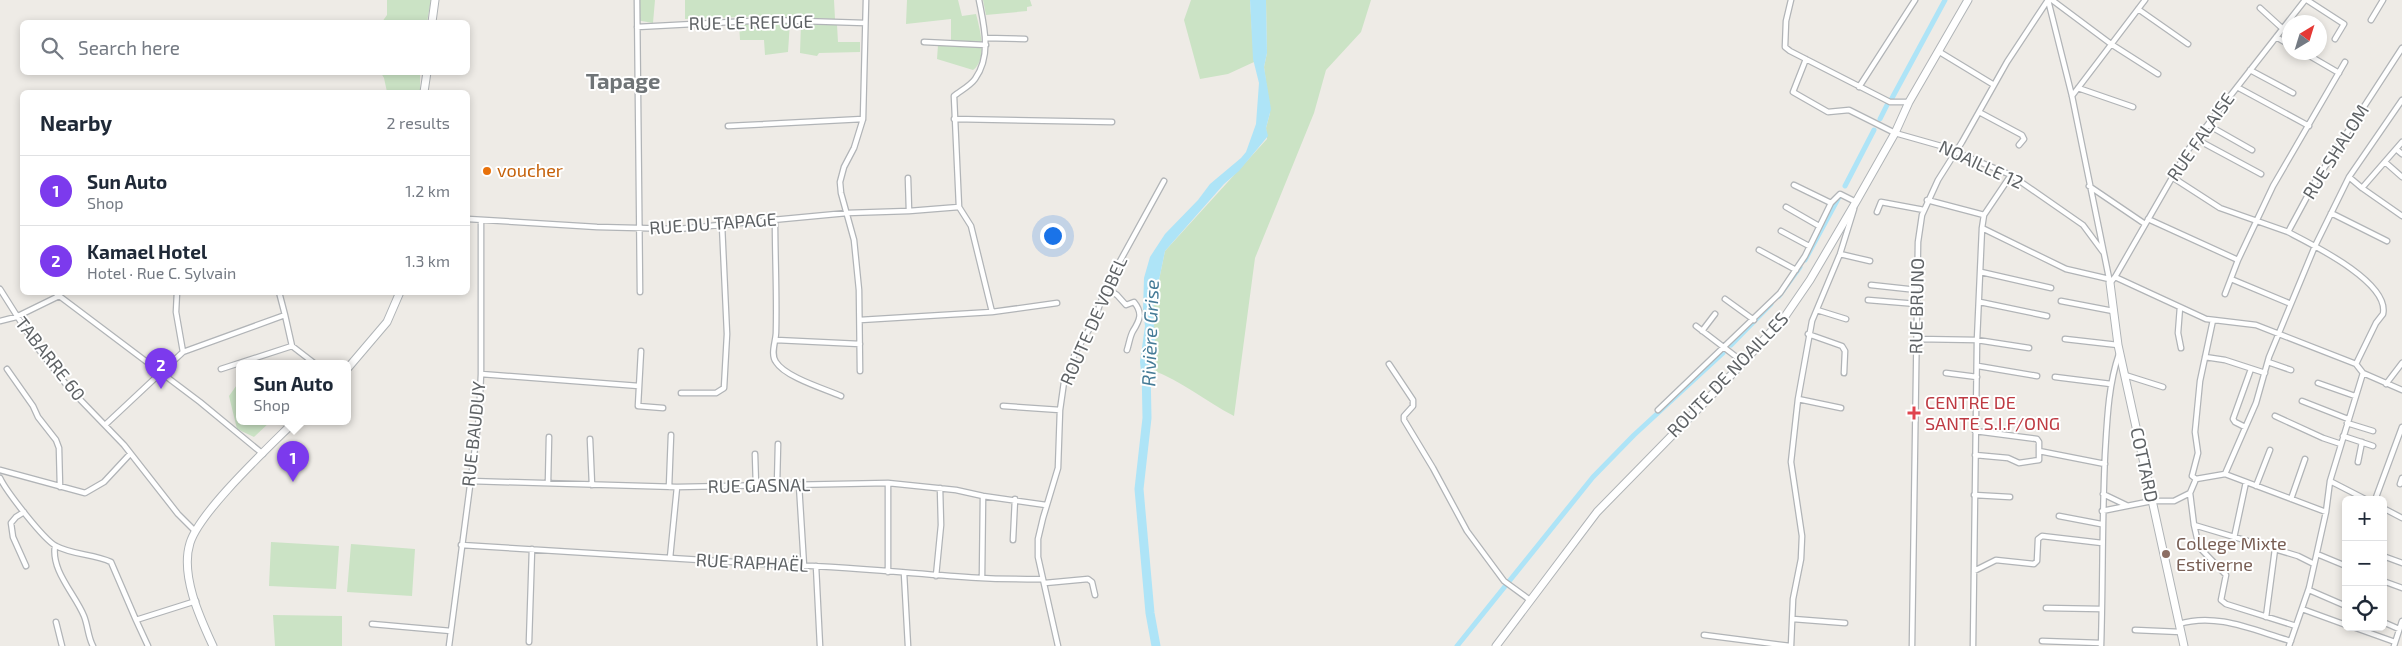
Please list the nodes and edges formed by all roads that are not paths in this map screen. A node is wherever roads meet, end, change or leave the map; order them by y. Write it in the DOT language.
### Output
graph roads {
  1 [pos="435,0"];
  2 [pos="637,0"];
  3 [pos="866,0"];
  4 [pos="979,0"];
  5 [pos="1791,0"];
  6 [pos="1915,0"];
  7 [pos="1968,0"];
  8 [pos="2049,0"];
  9 [pos="2135,0"];
  10 [pos="2306,0"];
  11 [pos="2383,0"];
  12 [pos="2141,4"];
  13 [pos="2260,8"];
  14 [pos="2294,15"];
  15 [pos="432,20"];
  16 [pos="2371,20"];
  17 [pos="865,23"];
  18 [pos="637,27"];
  19 [pos="2282,28"];
  20 [pos="2282,30"];
  21 [pos="2276,37"];
  22 [pos="985,38"];
  23 [pos="2336,38"];
  24 [pos="1024,39"];
  25 [pos="2282,40"];
  26 [pos="924,42"];
  27 [pos="2111,44"];
  28 [pos="2188,44"];
  29 [pos="986,45"];
  30 [pos="2402,48"];
  31 [pos="1938,51"];
  32 [pos="1806,59"];
  33 [pos="2316,60"];
  34 [pos="2346,62"];
  35 [pos="2250,70"];
  36 [pos="2339,73"];
  37 [pos="2158,74"];
  38 [pos="427,75"];
  39 [pos="1994,85"];
  40 [pos="1859,87"];
  41 [pos="2237,87"];
  42 [pos="2078,88"];
  43 [pos="424,90"];
  44 [pos="2293,93"];
  45 [pos="2072,96"];
  46 [pos="2402,100"];
  47 [pos="1909,102"];
  48 [pos="2133,107"];
  49 [pos="1979,112"];
  50 [pos="863,119"];
  51 [pos="954,119"];
  52 [pos="1112,122"];
  53 [pos="2208,125"];
  54 [pos="728,126"];
  55 [pos="2309,126"];
  56 [pos="1895,132"];
  57 [pos="2196,139"];
  58 [pos="2402,142"];
  59 [pos="2019,145"];
  60 [pos="2396,149"];
  61 [pos="2252,150"];
  62 [pos="1956,152"];
  63 [pos="2402,154"];
  64 [pos="2384,162"];
  65 [pos="2262,174"];
  66 [pos="2011,175"];
  67 [pos="2172,177"];
  68 [pos="2349,177"];
  69 [pos="2402,177"];
  70 [pos="908,178"];
  71 [pos="1164,181"];
  72 [pos="1794,185"];
  73 [pos="2089,186"];
  74 [pos="2362,188"];
  75 [pos="1927,200"];
  76 [pos="1856,201"];
  77 [pos="1831,203"];
  78 [pos="959,207"];
  79 [pos="1786,208"];
  80 [pos="1924,210"];
  81 [pos="909,211"];
  82 [pos="1877,212"];
  83 [pos="847,213"];
  84 [pos="2331,213"];
  85 [pos="1984,215"];
  86 [pos="2402,216"];
  87 [pos="470,219"];
  88 [pos="775,220"];
  89 [pos="480,221"];
  90 [pos="2147,222"];
  91 [pos="2256,222"];
  92 [pos="722,224"];
  93 [pos="1819,226"];
  94 [pos="1982,228"];
  95 [pos="640,230"];
  96 [pos="1781,231"];
  97 [pos="2288,232"];
  98 [pos="2386,241"];
  99 [pos="1809,246"];
  100 [pos="2315,246"];
  101 [pos="1759,250"];
  102 [pos="2103,252"];
  103 [pos="1840,254"];
  104 [pos="2238,260"];
  105 [pos="1870,261"];
  106 [pos="1796,270"];
  107 [pos="1981,272"];
  108 [pos="2231,279"];
  109 [pos="2111,280"];
  110 [pos="1871,285"];
  111 [pos="1106,288"];
  112 [pos="2051,288"];
  113 [pos="0,289"];
  114 [pos="1917,290"];
  115 [pos="640,292"];
  116 [pos="2225,294"];
  117 [pos="177,295"];
  118 [pos="280,295"];
  119 [pos="399,295"];
  120 [pos="58,296"];
  121 [pos="1725,299"];
  122 [pos="1868,300"];
  123 [pos="2061,301"];
  124 [pos="1980,302"];
  125 [pos="1057,303"];
  126 [pos="1917,304"];
  127 [pos="2290,304"];
  128 [pos="2180,307"];
  129 [pos="1817,310"];
  130 [pos="2113,311"];
  131 [pos="992,312"];
  132 [pos="1715,314"];
  133 [pos="285,316"];
  134 [pos="2047,316"];
  135 [pos="16,317"];
  136 [pos="1846,319"];
  137 [pos="860,320"];
  138 [pos="1754,320"];
  139 [pos="2213,320"];
  140 [pos="0,322"];
  141 [pos="1696,326"];
  142 [pos="1702,331"];
  143 [pos="2280,333"];
  144 [pos="1808,334"];
  145 [pos="1917,339"];
  146 [pos="2065,339"];
  147 [pos="776,340"];
  148 [pos="1977,340"];
  149 [pos="860,344"];
  150 [pos="2118,345"];
  151 [pos="292,346"];
  152 [pos="1724,347"];
  153 [pos="2029,348"];
  154 [pos="2181,348"];
  155 [pos="1127,350"];
  156 [pos="641,351"];
  157 [pos="183,352"];
  158 [pos="2120,353"];
  159 [pos="2205,357"];
  160 [pos="249,360"];
  161 [pos="310,360"];
  162 [pos="1743,362"];
  163 [pos="2268,362"];
  164 [pos="2402,363"];
  165 [pos="236,364"];
  166 [pos="351,364"];
  167 [pos="1389,364"];
  168 [pos="2356,364"];
  169 [pos="1978,366"];
  170 [pos="221,369"];
  171 [pos="2251,369"];
  172 [pos="7,370"];
  173 [pos="2291,370"];
  174 [pos="860,371"];
  175 [pos="1844,373"];
  176 [pos="1946,373"];
  177 [pos="2265,373"];
  178 [pos="2363,373"];
  179 [pos="160,374"];
  180 [pos="481,374"];
  181 [pos="2125,375"];
  182 [pos="2037,376"];
  183 [pos="2055,376"];
  184 [pos="1977,377"];
  185 [pos="2318,383"];
  186 [pos="2111,384"];
  187 [pos="2386,384"];
  188 [pos="639,386"];
  189 [pos="2163,387"];
  190 [pos="2402,390"];
  191 [pos="681,393"];
  192 [pos="841,396"];
  193 [pos="2356,396"];
  194 [pos="1798,399"];
  195 [pos="2302,401"];
  196 [pos="1003,406"];
  197 [pos="663,408"];
  198 [pos="1842,408"];
  199 [pos="1060,410"];
  200 [pos="1658,410"];
  201 [pos="2275,416"];
  202 [pos="2348,421"];
  203 [pos="291,425"];
  204 [pos="105,426"];
  205 [pos="2245,427"];
  206 [pos="2402,427"];
  207 [pos="1976,431"];
  208 [pos="2374,431"];
  209 [pos="671,435"];
  210 [pos="2343,436"];
  211 [pos="549,437"];
  212 [pos="590,439"];
  213 [pos="2362,442"];
  214 [pos="778,444"];
  215 [pos="2341,444"];
  216 [pos="2373,446"];
  217 [pos="2270,450"];
  218 [pos="2039,451"];
  219 [pos="130,454"];
  220 [pos="263,454"];
  221 [pos="754,454"];
  222 [pos="1975,455"];
  223 [pos="2305,459"];
  224 [pos="2358,462"];
  225 [pos="2105,464"];
  226 [pos="0,470"];
  227 [pos="2224,474"];
  228 [pos="0,478"];
  229 [pos="2402,478"];
  230 [pos="2196,479"];
  231 [pos="470,481"];
  232 [pos="2330,481"];
  233 [pos="2246,482"];
  234 [pos="548,483"];
  235 [pos="888,483"];
  236 [pos="2400,484"];
  237 [pos="592,485"];
  238 [pos="778,485"];
  239 [pos="799,485"];
  240 [pos="756,486"];
  241 [pos="2256,486"];
  242 [pos="60,487"];
  243 [pos="669,487"];
  244 [pos="678,487"];
  245 [pos="940,488"];
  246 [pos="2190,493"];
  247 [pos="2103,494"];
  248 [pos="983,496"];
  249 [pos="1974,496"];
  250 [pos="2359,496"];
  251 [pos="2376,496"];
  252 [pos="2010,497"];
  253 [pos="1015,499"];
  254 [pos="2290,499"];
  255 [pos="2152,501"];
  256 [pos="1046,505"];
  257 [pos="2126,505"];
  258 [pos="2387,510"];
  259 [pos="2102,511"];
  260 [pos="24,512"];
  261 [pos="2326,512"];
  262 [pos="2059,516"];
  263 [pos="2402,518"];
  264 [pos="2101,524"];
  265 [pos="2194,526"];
  266 [pos="195,531"];
  267 [pos="2234,538"];
  268 [pos="1014,540"];
  269 [pos="2102,543"];
  270 [pos="461,545"];
  271 [pos="55,546"];
  272 [pos="532,549"];
  273 [pos="2275,549"];
  274 [pos="2317,554"];
  275 [pos="2387,557"];
  276 [pos="670,558"];
  277 [pos="2402,563"];
  278 [pos="2314,564"];
  279 [pos="2342,564"];
  280 [pos="26,566"];
  281 [pos="804,566"];
  282 [pos="816,566"];
  283 [pos="1974,571"];
  284 [pos="888,572"];
  285 [pos="904,573"];
  286 [pos="936,576"];
  287 [pos="982,578"];
  288 [pos="1044,581"];
  289 [pos="2387,582"];
  290 [pos="2402,588"];
  291 [pos="2309,590"];
  292 [pos="1095,595"];
  293 [pos="1530,600"];
  294 [pos="196,601"];
  295 [pos="2342,604"];
  296 [pos="2046,608"];
  297 [pos="2101,609"];
  298 [pos="2302,609"];
  299 [pos="2266,617"];
  300 [pos="1793,619"];
  301 [pos="136,620"];
  302 [pos="2402,621"];
  303 [pos="56,622"];
  304 [pos="1845,623"];
  305 [pos="2387,623"];
  306 [pos="372,624"];
  307 [pos="2179,624"];
  308 [pos="2342,624"];
  309 [pos="2296,626"];
  310 [pos="2400,628"];
  311 [pos="2135,630"];
  312 [pos="451,631"];
  313 [pos="2364,631"];
  314 [pos="2181,632"];
  315 [pos="1704,635"];
  316 [pos="2042,641"];
  317 [pos="529,642"];
  318 [pos="2402,642"];
  319 [pos="2395,643"];
  320 [pos="2101,644"];
  321 [pos="2290,644"];
  322 [pos="62,646"];
  323 [pos="93,646"];
  324 [pos="148,646"];
  325 [pos="213,646"];
  326 [pos="449,646"];
  327 [pos="820,646"];
  328 [pos="908,646"];
  329 [pos="1058,646"];
  330 [pos="1496,646"];
  331 [pos="1791,646"];
  332 [pos="1912,646"];
  333 [pos="1973,646"];
  334 [pos="2184,646"];
  1 -- 15 [label="street"];
  2 -- 18 [label="street"];
  3 -- 17 [label="street"];
  4 -- 22 [label="street"];
  5 -- 32 [label="street"];
  6 -- 40 [label="street"];
  7 -- 31 [label="street, ROUTE DE NOAILLES"];
  8 -- 27 [label="street"];
  8 -- 39 [label="street, RUE BRUNO"];
  8 -- 45 [label="street"];
  9 -- 12 [label="street"];
  10 -- 14 [label="street, RUE FALAISE"];
  10 -- 23 [label="street"];
  11 -- 16 [label="street"];
  12 -- 27 [label="street"];
  12 -- 28 [label="street"];
  13 -- 19 [label="street"];
  17 -- 18 [label="street, RUE LE REFUGE"];
  17 -- 50 [label="street"];
  18 -- 95 [label="street"];
  20 -- 21 [label="street, RUE FALAISE"];
  21 -- 25 [label="street"];
  21 -- 35 [label="street, RUE FALAISE"];
  22 -- 24 [label="street"];
  22 -- 29 [label="street"];
  26 -- 29 [label="street"];
  27 -- 37 [label="street"];
  27 -- 42 [label="street"];
  29 -- 51 [label="street"];
  30 -- 97 [label="street, RUE SHALOM"];
  31 -- 39 [label="street"];
  31 -- 47 [label="street, ROUTE DE NOAILLES"];
  32 -- 40 [label="street"];
  32 -- 56 [label="street, NOAILLE 12"];
  33 -- 36 [label="street"];
  34 -- 36 [label="street"];
  35 -- 41 [label="street, RUE FALAISE"];
  35 -- 44 [label="street"];
  36 -- 55 [label="street"];
  38 -- 43 [label="street"];
  39 -- 49 [label="street, RUE BRUNO"];
  40 -- 47 [label="street"];
  41 -- 53 [label="street, RUE FALAISE"];
  41 -- 55 [label="street"];
  42 -- 45 [label="street"];
  42 -- 48 [label="street"];
  45 -- 73 [label="street"];
  46 -- 68 [label="street"];
  47 -- 56 [label="street, ROUTE DE NOAILLES"];
  49 -- 59 [label="street"];
  49 -- 62 [label="street, RUE BRUNO"];
  50 -- 54 [label="street"];
  50 -- 83 [label="street"];
  51 -- 52 [label="street"];
  51 -- 78 [label="street"];
  53 -- 57 [label="street, RUE FALAISE"];
  53 -- 61 [label="street"];
  55 -- 91 [label="street"];
  56 -- 62 [label="street, NOAILLE 12"];
  56 -- 76 [label="street, ROUTE DE NOAILLES"];
  57 -- 65 [label="street"];
  57 -- 67 [label="street, RUE FALAISE"];
  58 -- 60 [label="street"];
  60 -- 63 [label="street"];
  60 -- 64 [label="street"];
  62 -- 66 [label="street, NOAILLE 12"];
  62 -- 75 [label="street, RUE BRUNO"];
  64 -- 69 [label="street"];
  64 -- 74 [label="street"];
  66 -- 85 [label="street"];
  66 -- 102 [label="street, NOAILLE 12"];
  67 -- 90 [label="street, RUE FALAISE"];
  67 -- 91 [label="street"];
  68 -- 74 [label="street"];
  68 -- 84 [label="street"];
  70 -- 81 [label="street"];
  71 -- 111 [label="street, ROUTE DE VOBEL"];
  72 -- 77 [label="street"];
  73 -- 90 [label="street"];
  73 -- 102 [label="street"];
  74 -- 86 [label="street"];
  75 -- 80 [label="street, RUE BRUNO"];
  75 -- 85 [label="street"];
  76 -- 77 [label="street"];
  76 -- 103 [label="street"];
  76 -- 162 [label="street, ROUTE DE NOAILLES"];
  77 -- 93 [label="street"];
  78 -- 81 [label="street, RUE DU TAPAGE"];
  78 -- 131 [label="street"];
  79 -- 93 [label="street"];
  80 -- 82 [label="street"];
  80 -- 114 [label="street, RUE BRUNO"];
  81 -- 83 [label="street, RUE DU TAPAGE"];
  83 -- 88 [label="street, RUE DU TAPAGE"];
  83 -- 137 [label="street"];
  84 -- 98 [label="street"];
  84 -- 100 [label="street"];
  85 -- 94 [label="street"];
  87 -- 89 [label="street, RUE DU TAPAGE"];
  88 -- 92 [label="street, RUE DU TAPAGE"];
  88 -- 147 [label="street"];
  89 -- 95 [label="street, RUE DU TAPAGE"];
  89 -- 180 [label="street, RUE BAUDUY"];
  90 -- 104 [label="street"];
  90 -- 109 [label="street, RUE FALAISE"];
  91 -- 97 [label="street"];
  91 -- 104 [label="street"];
  92 -- 95 [label="street, RUE DU TAPAGE"];
  92 -- 191 [label="street"];
  93 -- 99 [label="street"];
  94 -- 107 [label="street"];
  94 -- 109 [label="street"];
  95 -- 115 [label="street"];
  96 -- 99 [label="street"];
  97 -- 100 [label="street"];
  99 -- 106 [label="street"];
  100 -- 127 [label="street"];
  100 -- 168 [label="street"];
  101 -- 106 [label="street"];
  102 -- 109 [label="street"];
  103 -- 105 [label="street"];
  103 -- 129 [label="street"];
  104 -- 108 [label="street"];
  106 -- 138 [label="street"];
  107 -- 112 [label="street"];
  107 -- 124 [label="street"];
  108 -- 116 [label="street"];
  108 -- 127 [label="street"];
  109 -- 128 [label="street"];
  109 -- 130 [label="street, COTTARD"];
  110 -- 114 [label="street"];
  111 -- 155 [label="street"];
  111 -- 199 [label="street, ROUTE DE VOBEL"];
  113 -- 135 [label="street, TABARRE 60"];
  114 -- 126 [label="street, RUE BRUNO"];
  117 -- 157 [label="street"];
  118 -- 133 [label="street"];
  119 -- 166 [label="street"];
  120 -- 135 [label="street"];
  120 -- 179 [label="street"];
  121 -- 138 [label="street"];
  122 -- 126 [label="street"];
  123 -- 130 [label="street"];
  124 -- 134 [label="street"];
  124 -- 148 [label="street"];
  125 -- 131 [label="street"];
  126 -- 145 [label="street, RUE BRUNO"];
  127 -- 143 [label="street"];
  128 -- 139 [label="street"];
  128 -- 154 [label="street"];
  129 -- 136 [label="street"];
  129 -- 144 [label="street"];
  130 -- 150 [label="street, COTTARD"];
  131 -- 137 [label="street"];
  132 -- 142 [label="street"];
  133 -- 151 [label="street"];
  133 -- 157 [label="street"];
  135 -- 140 [label="street"];
  135 -- 204 [label="street, TABARRE 60"];
  137 -- 149 [label="street"];
  138 -- 152 [label="street"];
  139 -- 143 [label="street"];
  139 -- 159 [label="street"];
  141 -- 142 [label="street"];
  142 -- 152 [label="street"];
  143 -- 163 [label="street"];
  143 -- 168 [label="street"];
  144 -- 175 [label="street"];
  144 -- 194 [label="street"];
  145 -- 148 [label="street"];
  145 -- 332 [label="street, RUE BRUNO"];
  146 -- 150 [label="street"];
  147 -- 149 [label="street"];
  147 -- 192 [label="street"];
  148 -- 153 [label="street"];
  148 -- 169 [label="street"];
  149 -- 174 [label="street"];
  150 -- 158 [label="street, COTTARD"];
  151 -- 160 [label="street"];
  151 -- 161 [label="street"];
  152 -- 162 [label="street"];
  152 -- 200 [label="street"];
  156 -- 188 [label="street"];
  157 -- 179 [label="street"];
  158 -- 181 [label="street, COTTARD"];
  158 -- 186 [label="street"];
  159 -- 171 [label="street"];
  159 -- 230 [label="street"];
  162 -- 293 [label="street, ROUTE DE NOAILLES"];
  163 -- 173 [label="street"];
  163 -- 177 [label="street"];
  164 -- 187 [label="street"];
  165 -- 170 [label="street"];
  167 -- 293 [label="street"];
  168 -- 178 [label="street"];
  169 -- 182 [label="street"];
  169 -- 184 [label="street"];
  171 -- 177 [label="street"];
  171 -- 205 [label="street"];
  172 -- 242 [label="street"];
  176 -- 184 [label="street"];
  177 -- 205 [label="street"];
  178 -- 187 [label="street"];
  178 -- 193 [label="street"];
  179 -- 204 [label="street"];
  179 -- 220 [label="street"];
  180 -- 188 [label="street"];
  180 -- 231 [label="street, RUE BAUDUY"];
  181 -- 189 [label="street"];
  181 -- 255 [label="street, COTTARD"];
  183 -- 186 [label="street"];
  184 -- 207 [label="street"];
  185 -- 193 [label="street"];
  186 -- 225 [label="street"];
  187 -- 190 [label="street"];
  188 -- 197 [label="street"];
  193 -- 202 [label="street"];
  194 -- 198 [label="street"];
  194 -- 300 [label="street"];
  195 -- 202 [label="street"];
  196 -- 199 [label="street"];
  199 -- 256 [label="street, ROUTE DE VOBEL"];
  201 -- 215 [label="street"];
  202 -- 208 [label="street"];
  202 -- 210 [label="street"];
  203 -- 220 [label="street"];
  204 -- 219 [label="street, TABARRE 60"];
  205 -- 227 [label="street"];
  206 -- 251 [label="street"];
  207 -- 218 [label="street"];
  207 -- 222 [label="street"];
  209 -- 243 [label="street"];
  210 -- 213 [label="street"];
  210 -- 215 [label="street"];
  211 -- 234 [label="street"];
  212 -- 237 [label="street"];
  213 -- 216 [label="street"];
  213 -- 224 [label="street"];
  214 -- 238 [label="street"];
  215 -- 232 [label="street"];
  217 -- 241 [label="street"];
  218 -- 222 [label="street"];
  218 -- 225 [label="street"];
  219 -- 242 [label="street"];
  219 -- 266 [label="street, TABARRE 60"];
  220 -- 266 [label="street"];
  221 -- 240 [label="street"];
  222 -- 249 [label="street"];
  223 -- 254 [label="street"];
  225 -- 247 [label="street"];
  226 -- 242 [label="street"];
  227 -- 230 [label="street"];
  227 -- 233 [label="street"];
  228 -- 260 [label="street"];
  229 -- 236 [label="street"];
  230 -- 246 [label="street"];
  231 -- 234 [label="street, RUE GASNAL"];
  231 -- 270 [label="street, RUE BAUDUY"];
  232 -- 250 [label="street"];
  232 -- 261 [label="street"];
  233 -- 241 [label="street"];
  233 -- 267 [label="street"];
  234 -- 237 [label="street, RUE GASNAL"];
  235 -- 239 [label="street, RUE GASNAL"];
  235 -- 245 [label="street, RUE GASNAL"];
  235 -- 284 [label="street"];
  237 -- 243 [label="street, RUE GASNAL"];
  238 -- 239 [label="street, RUE GASNAL"];
  238 -- 240 [label="street, RUE GASNAL"];
  239 -- 281 [label="street"];
  240 -- 244 [label="street, RUE GASNAL"];
  241 -- 254 [label="street"];
  243 -- 244 [label="street, RUE GASNAL"];
  244 -- 276 [label="street"];
  245 -- 248 [label="street, RUE GASNAL"];
  245 -- 286 [label="street"];
  246 -- 255 [label="street"];
  246 -- 265 [label="street"];
  247 -- 257 [label="street"];
  247 -- 259 [label="street"];
  248 -- 253 [label="street, RUE GASNAL"];
  248 -- 287 [label="street"];
  249 -- 252 [label="street"];
  249 -- 283 [label="street"];
  253 -- 256 [label="street, RUE GASNAL"];
  253 -- 268 [label="street"];
  254 -- 261 [label="street"];
  255 -- 257 [label="street"];
  255 -- 307 [label="street, COTTARD"];
  256 -- 288 [label="street, ROUTE DE VOBEL"];
  257 -- 259 [label="street"];
  258 -- 263 [label="street"];
  259 -- 264 [label="street"];
  260 -- 271 [label="street"];
  260 -- 280 [label="street"];
  261 -- 274 [label="street"];
  262 -- 264 [label="street"];
  264 -- 269 [label="street"];
  265 -- 267 [label="street"];
  265 -- 299 [label="street"];
  266 -- 294 [label="street"];
  267 -- 273 [label="street"];
  269 -- 283 [label="street"];
  269 -- 297 [label="street"];
  270 -- 272 [label="street, RUE RAPHAËL"];
  270 -- 312 [label="street, RUE BAUDUY"];
  271 -- 301 [label="street"];
  271 -- 323 [label="street"];
  272 -- 276 [label="street, RUE RAPHAËL"];
  272 -- 317 [label="street"];
  273 -- 278 [label="street"];
  273 -- 299 [label="street"];
  274 -- 278 [label="street"];
  274 -- 279 [label="street"];
  275 -- 277 [label="street"];
  276 -- 281 [label="street, RUE RAPHAËL"];
  278 -- 291 [label="street"];
  281 -- 282 [label="street, RUE RAPHAËL"];
  282 -- 284 [label="street, RUE RAPHAËL"];
  282 -- 327 [label="street"];
  283 -- 333 [label="street"];
  284 -- 285 [label="street, RUE RAPHAËL"];
  285 -- 286 [label="street, RUE RAPHAËL"];
  285 -- 328 [label="street"];
  286 -- 287 [label="street, RUE RAPHAËL"];
  287 -- 288 [label="street, RUE RAPHAËL"];
  288 -- 292 [label="street, RUE RAPHAËL"];
  288 -- 329 [label="street, ROUTE DE VOBEL"];
  289 -- 290 [label="street"];
  291 -- 295 [label="street"];
  291 -- 298 [label="street"];
  293 -- 330 [label="street, ROUTE DE NOAILLES"];
  294 -- 301 [label="street"];
  294 -- 325 [label="street"];
  296 -- 297 [label="street"];
  297 -- 320 [label="street"];
  298 -- 308 [label="street"];
  298 -- 309 [label="street"];
  299 -- 309 [label="street"];
  300 -- 304 [label="street"];
  300 -- 331 [label="street"];
  301 -- 324 [label="street"];
  302 -- 310 [label="street"];
  303 -- 322 [label="street"];
  305 -- 310 [label="street"];
  306 -- 312 [label="street"];
  307 -- 314 [label="street, COTTARD"];
  307 -- 321 [label="street"];
  309 -- 321 [label="street"];
  310 -- 319 [label="street"];
  311 -- 314 [label="street"];
  312 -- 326 [label="street, RUE BAUDUY"];
  313 -- 319 [label="street"];
  314 -- 334 [label="street, COTTARD"];
  315 -- 331 [label="street"];
  316 -- 320 [label="street"];
  318 -- 319 [label="street"];
}
